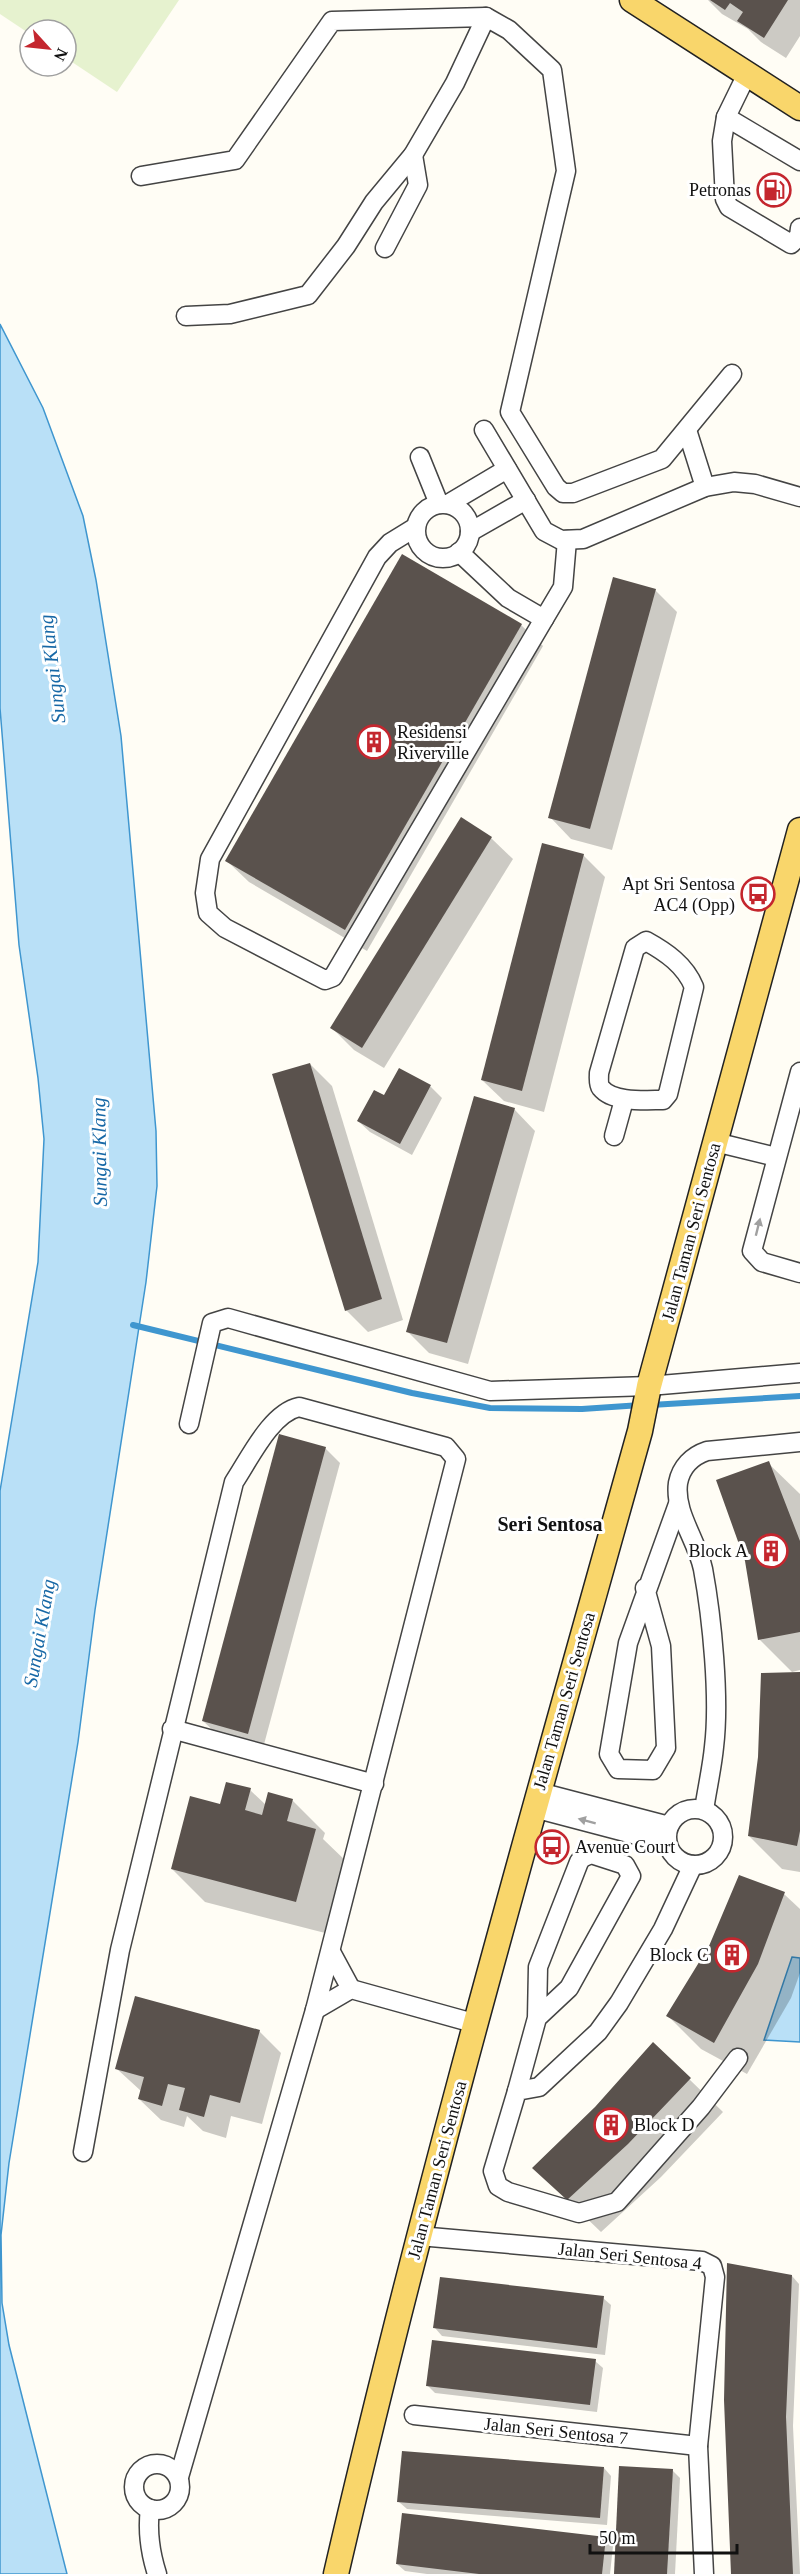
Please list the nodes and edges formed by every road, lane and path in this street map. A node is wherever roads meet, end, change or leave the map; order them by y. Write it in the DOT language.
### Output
graph roads {
  1 [pos="632,0"];
  2 [pos="486,17"];
  3 [pos="746,75"];
  4 [pos="800,108"];
  5 [pos="726,117"];
  6 [pos="413,155"];
  7 [pos="800,161"];
  8 [pos="141,176"];
  9 [pos="800,228"];
  10 [pos="385,248"];
  11 [pos="186,315"];
  12 [pos="732,375"];
  13 [pos="484,430"];
  14 [pos="687,430"];
  15 [pos="420,457"];
  16 [pos="507,469"];
  17 [pos="705,487"];
  18 [pos="800,497"];
  19 [pos="526,500"];
  20 [pos="444,504"];
  21 [pos="416,527"];
  22 [pos="470,532"];
  23 [pos="567,540"];
  24 [pos="459,552"];
  25 [pos="544,619"];
  26 [pos="800,830"];
  27 [pos="800,1072"];
  28 [pos="624,1100"];
  29 [pos="614,1136"];
  30 [pos="715,1142"];
  31 [pos="776,1157"];
  32 [pos="800,1273"];
  33 [pos="800,1373"];
  34 [pos="649,1386"];
  35 [pos="189,1424"];
  36 [pos="800,1442"];
  37 [pos="678,1504"];
  38 [pos="645,1588"];
  39 [pos="172,1729"];
  40 [pos="374,1784"];
  41 [pos="537,1800"];
  42 [pos="704,1810"];
  43 [pos="668,1834"];
  44 [pos="693,1865"];
  45 [pos="331,1952"];
  46 [pos="351,1989"];
  47 [pos="315,2010"];
  48 [pos="537,2018"];
  49 [pos="477,2024"];
  50 [pos="738,2058"];
  51 [pos="517,2091"];
  52 [pos="83,2152"];
  53 [pos="419,2236"];
  54 [pos="414,2415"];
  55 [pos="698,2446"];
  56 [pos="179,2477"];
  57 [pos="150,2510"];
  58 [pos="157,2574"];
  59 [pos="336,2574"];
  60 [pos="704,2574"];
  1 -- 3 [label="main road"];
  2 -- 6 [label="street"];
  2 -- 8 [label="street"];
  2 -- 14 [label="street"];
  3 -- 4 [label="main road"];
  3 -- 5 [label="street"];
  5 -- 7 [label="street"];
  5 -- 9 [label="street"];
  6 -- 10 [label="street"];
  6 -- 11 [label="street"];
  12 -- 14 [label="street"];
  13 -- 16 [label="street"];
  14 -- 17 [label="street"];
  15 -- 20 [label="street"];
  16 -- 19 [label="street"];
  16 -- 20 [label="street"];
  17 -- 18 [label="street"];
  17 -- 23 [label="street"];
  19 -- 22 [label="street"];
  19 -- 23 [label="street"];
  20 -- 21 [label="street"];
  20 -- 22 [label="street"];
  21 -- 24 [label="street"];
  21 -- 25 [label="street"];
  22 -- 24 [label="street"];
  23 -- 25 [label="street"];
  24 -- 25 [label="street"];
  26 -- 30 [label="main road, Jalan Taman Seri Sentosa"];
  27 -- 31 [label="street"];
  28 -- 28 [label="street"];
  28 -- 29 [label="street"];
  30 -- 31 [label="street"];
  30 -- 34 [label="main road, Jalan Taman Seri Sentosa"];
  32 -- 31 [label="street, one-way"];
  33 -- 34 [label="street"];
  34 -- 35 [label="street"];
  34 -- 41 [label="main road, Jalan Taman Seri Sentosa"];
  36 -- 37 [label="street"];
  37 -- 38 [label="street"];
  37 -- 42 [label="street"];
  38 -- 38 [label="street"];
  39 -- 40 [label="street"];
  39 -- 40 [label="street"];
  39 -- 52 [label="street"];
  40 -- 45 [label="street"];
  41 -- 43 [label="street"];
  41 -- 49 [label="main road, Jalan Taman Seri Sentosa"];
  42 -- 43 [label="street"];
  42 -- 44 [label="street"];
  43 -- 44 [label="street"];
  44 -- 51 [label="street"];
  45 -- 46 [label="street"];
  45 -- 47 [label="street"];
  46 -- 47 [label="street"];
  46 -- 49 [label="street"];
  47 -- 56 [label="street"];
  48 -- 48 [label="street"];
  48 -- 51 [label="street"];
  49 -- 53 [label="main road, Jalan Taman Seri Sentosa"];
  50 -- 51 [label="street"];
  53 -- 55 [label="street, Jalan Seri Sentosa 4"];
  53 -- 59 [label="main road, Jalan Taman Seri Sentosa"];
  54 -- 55 [label="street, Jalan Seri Sentosa 7"];
  55 -- 60 [label="street, Jalan Seri Sentosa 4"];
  56 -- 57 [label="street"];
  56 -- 57 [label="street"];
  57 -- 58 [label="street"];
}
